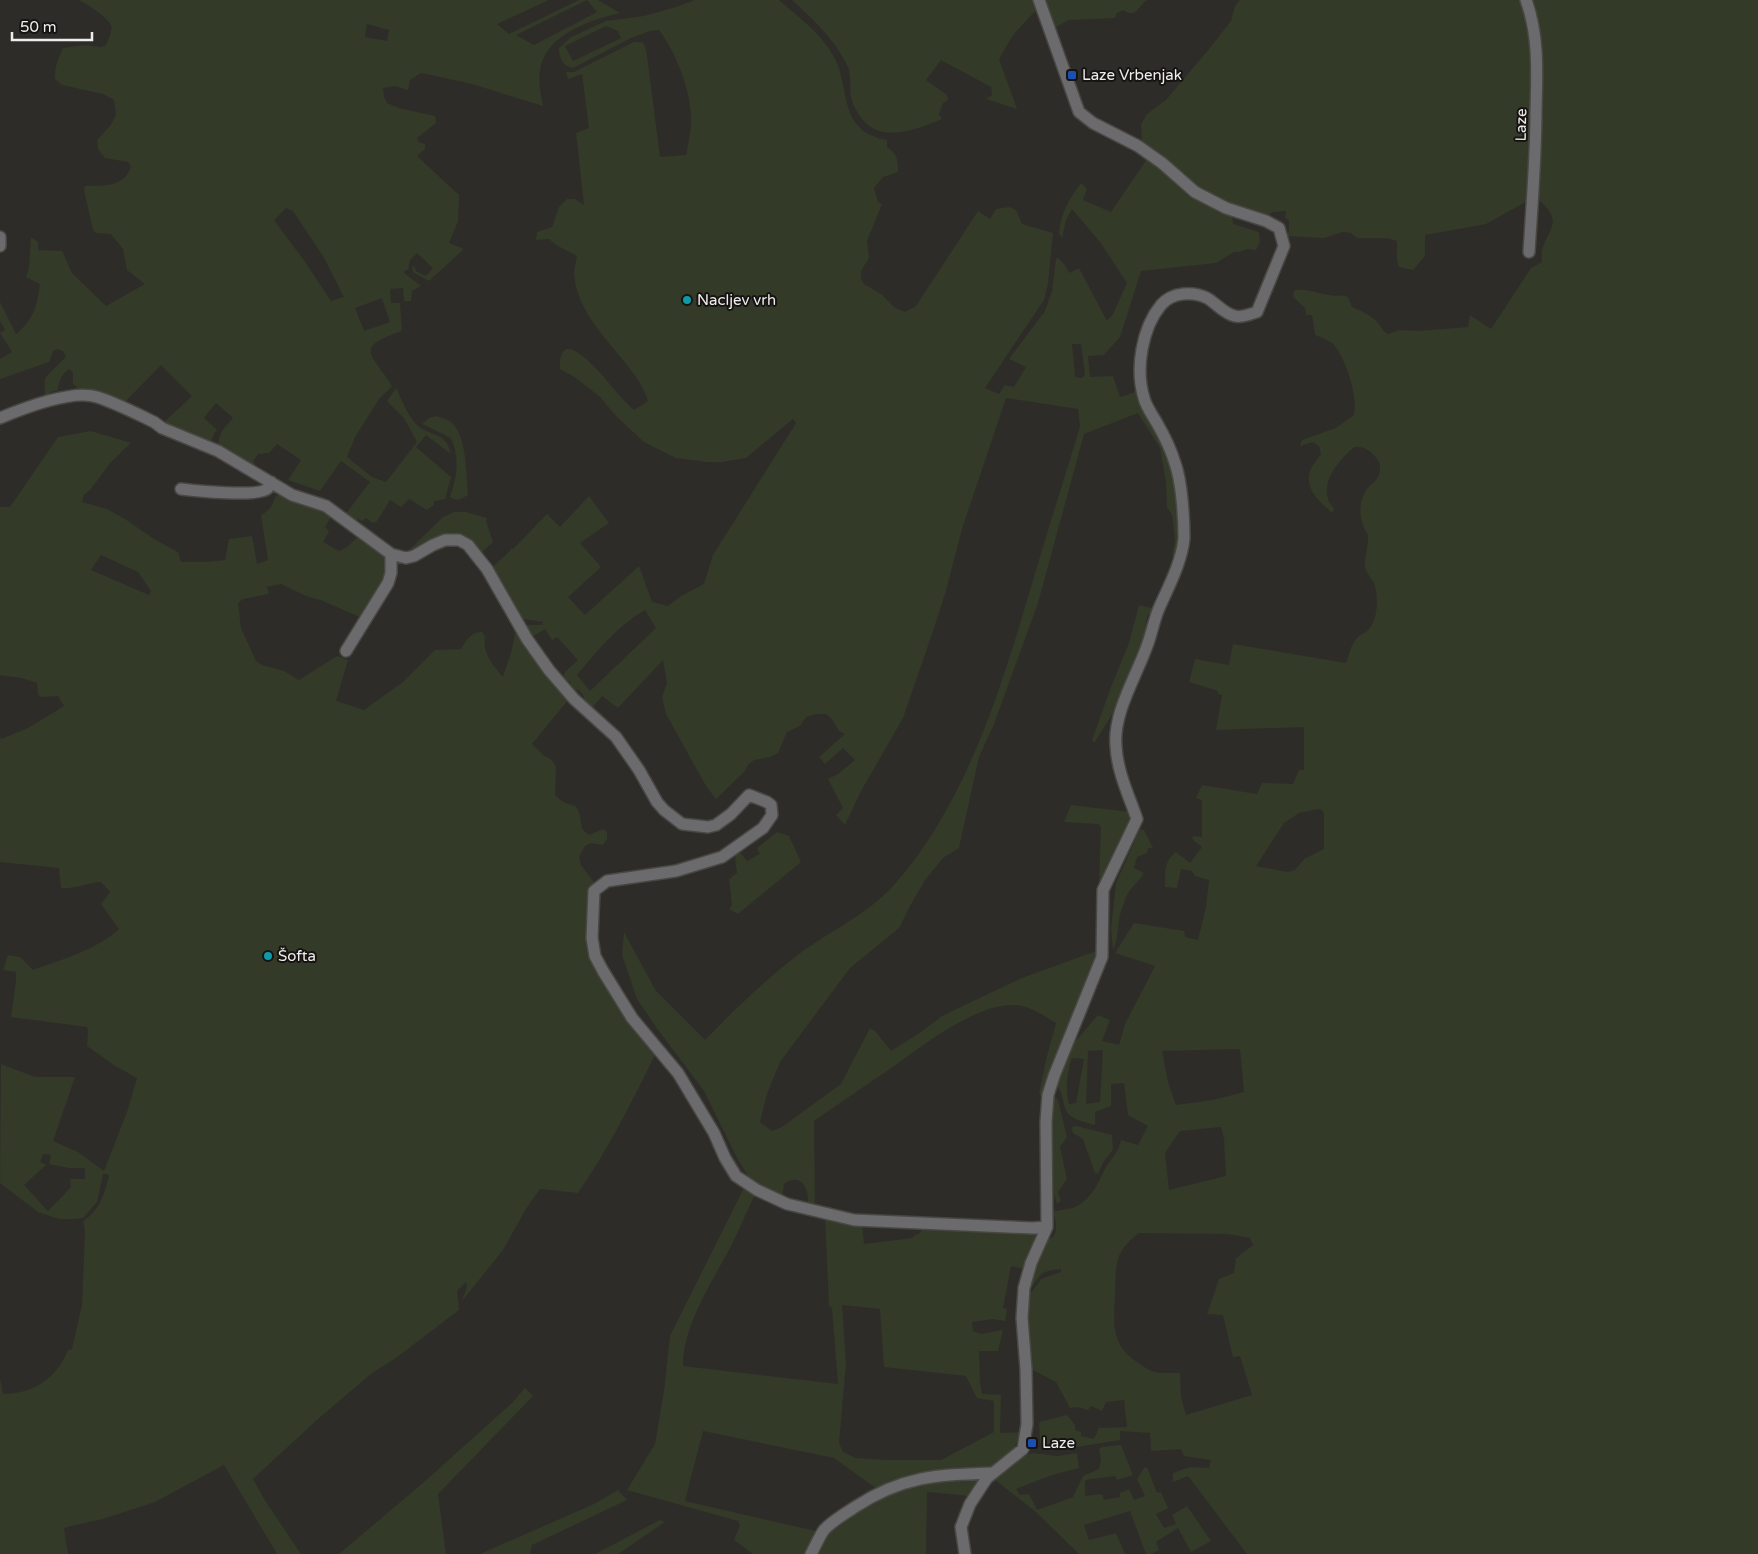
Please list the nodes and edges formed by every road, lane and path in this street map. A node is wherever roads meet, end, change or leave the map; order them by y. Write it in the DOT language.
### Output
graph roads {
  1 [pos="1039,0"];
  2 [pos="1526,0"];
  3 [pos="0,237"];
  4 [pos="0,246"];
  5 [pos="1528,252"];
  6 [pos="0,418"];
  7 [pos="271,482"];
  8 [pos="181,490"];
  9 [pos="391,554"];
  10 [pos="346,651"];
  11 [pos="1047,1227"];
  12 [pos="992,1474"];
  13 [pos="811,1554"];
  14 [pos="966,1554"];
  1 -- 11 [label="street"];
  2 -- 5 [label="street, Laze"];
  3 -- 4 [label="street"];
  6 -- 7 [label="street"];
  7 -- 8 [label="street"];
  7 -- 9 [label="street"];
  9 -- 10 [label="street"];
  9 -- 11 [label="street"];
  11 -- 12 [label="street"];
  12 -- 13 [label="street"];
  12 -- 14 [label="street"];
}
